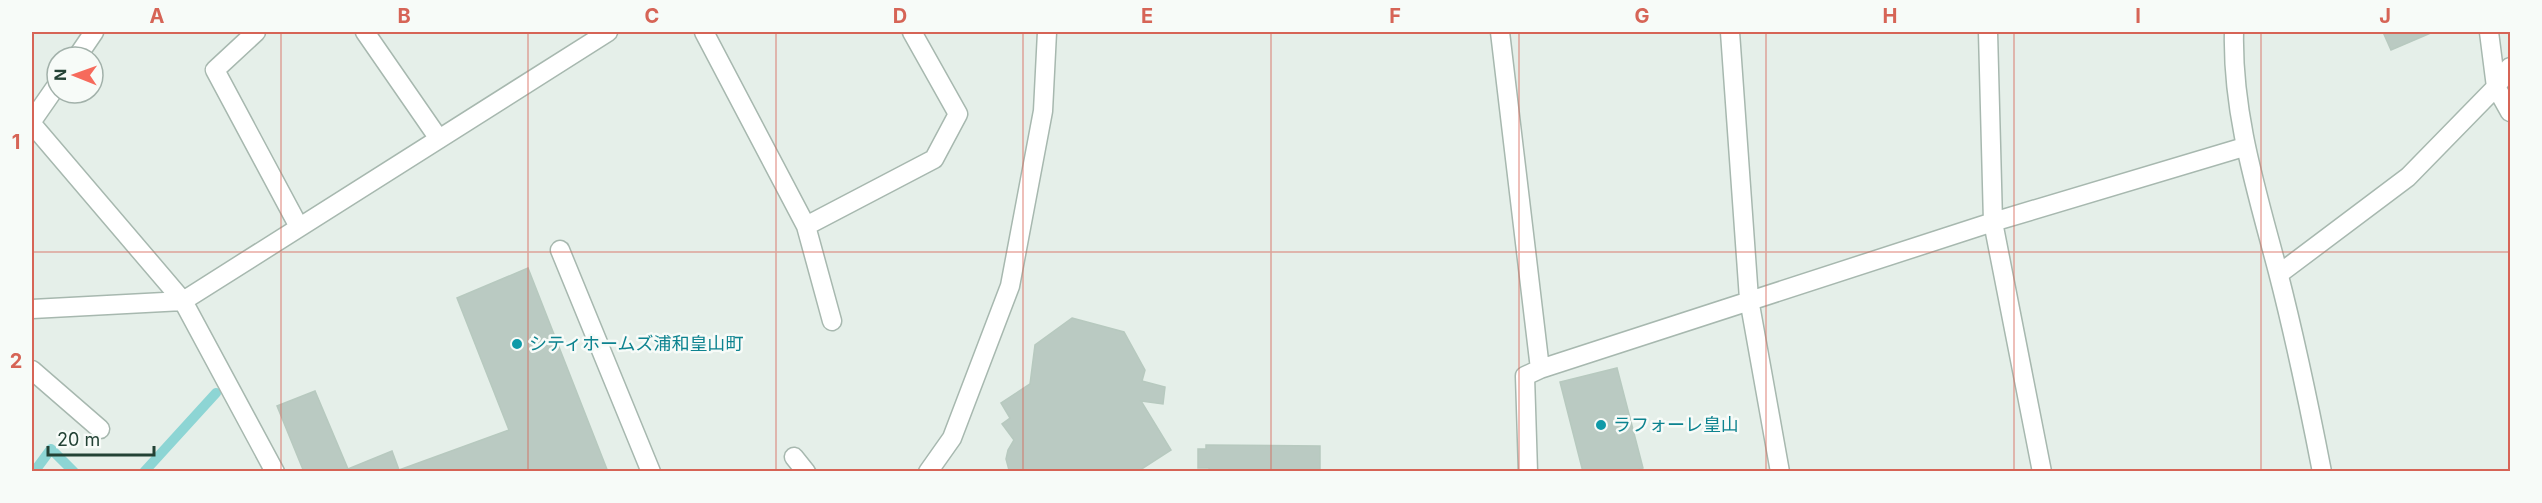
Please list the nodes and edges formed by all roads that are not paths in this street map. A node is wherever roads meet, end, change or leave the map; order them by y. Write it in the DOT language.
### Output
graph roads {
  1 [pos="94,32"];
  2 [pos="256,32"];
  3 [pos="365,32"];
  4 [pos="704,32"];
  5 [pos="912,32"];
  6 [pos="1047,32"];
  7 [pos="1500,32"];
  8 [pos="1730,32"];
  9 [pos="1988,32"];
  10 [pos="2234,32"];
  11 [pos="2489,32"];
  12 [pos="600,34"];
  13 [pos="85,45"];
  14 [pos="2511,67"];
  15 [pos="2496,87"];
  16 [pos="45,103"];
  17 [pos="2511,112"];
  18 [pos="32,123"];
  19 [pos="439,139"];
  20 [pos="2244,147"];
  21 [pos="1993,222"];
  22 [pos="806,225"];
  23 [pos="299,227"];
  24 [pos="560,250"];
  25 [pos="2279,274"];
  26 [pos="1749,299"];
  27 [pos="183,301"];
  28 [pos="32,309"];
  29 [pos="832,321"];
  30 [pos="1540,369"];
  31 [pos="32,370"];
  32 [pos="100,429"];
  33 [pos="794,457"];
  34 [pos="275,471"];
  35 [pos="651,471"];
  36 [pos="806,471"];
  37 [pos="928,471"];
  38 [pos="1528,471"];
  39 [pos="1780,471"];
  40 [pos="2042,471"];
  41 [pos="2322,471"];
  1 -- 13 [label="street"];
  2 -- 23 [label="street"];
  3 -- 19 [label="street"];
  4 -- 22 [label="street"];
  5 -- 22 [label="street"];
  6 -- 37 [label="street"];
  7 -- 30 [label="street"];
  8 -- 26 [label="street"];
  9 -- 21 [label="street"];
  10 -- 20 [label="street"];
  11 -- 15 [label="street"];
  12 -- 19 [label="street"];
  14 -- 15 [label="street"];
  15 -- 17 [label="street"];
  15 -- 25 [label="street"];
  16 -- 18 [label="street"];
  18 -- 27 [label="street"];
  19 -- 23 [label="street"];
  20 -- 21 [label="street"];
  20 -- 25 [label="street"];
  21 -- 26 [label="street"];
  21 -- 40 [label="street"];
  22 -- 29 [label="street"];
  23 -- 27 [label="street"];
  24 -- 35 [label="street"];
  25 -- 41 [label="street"];
  26 -- 30 [label="street"];
  26 -- 39 [label="street"];
  27 -- 28 [label="street"];
  27 -- 34 [label="street"];
  30 -- 38 [label="street"];
  31 -- 32 [label="street"];
  33 -- 36 [label="street"];
}
